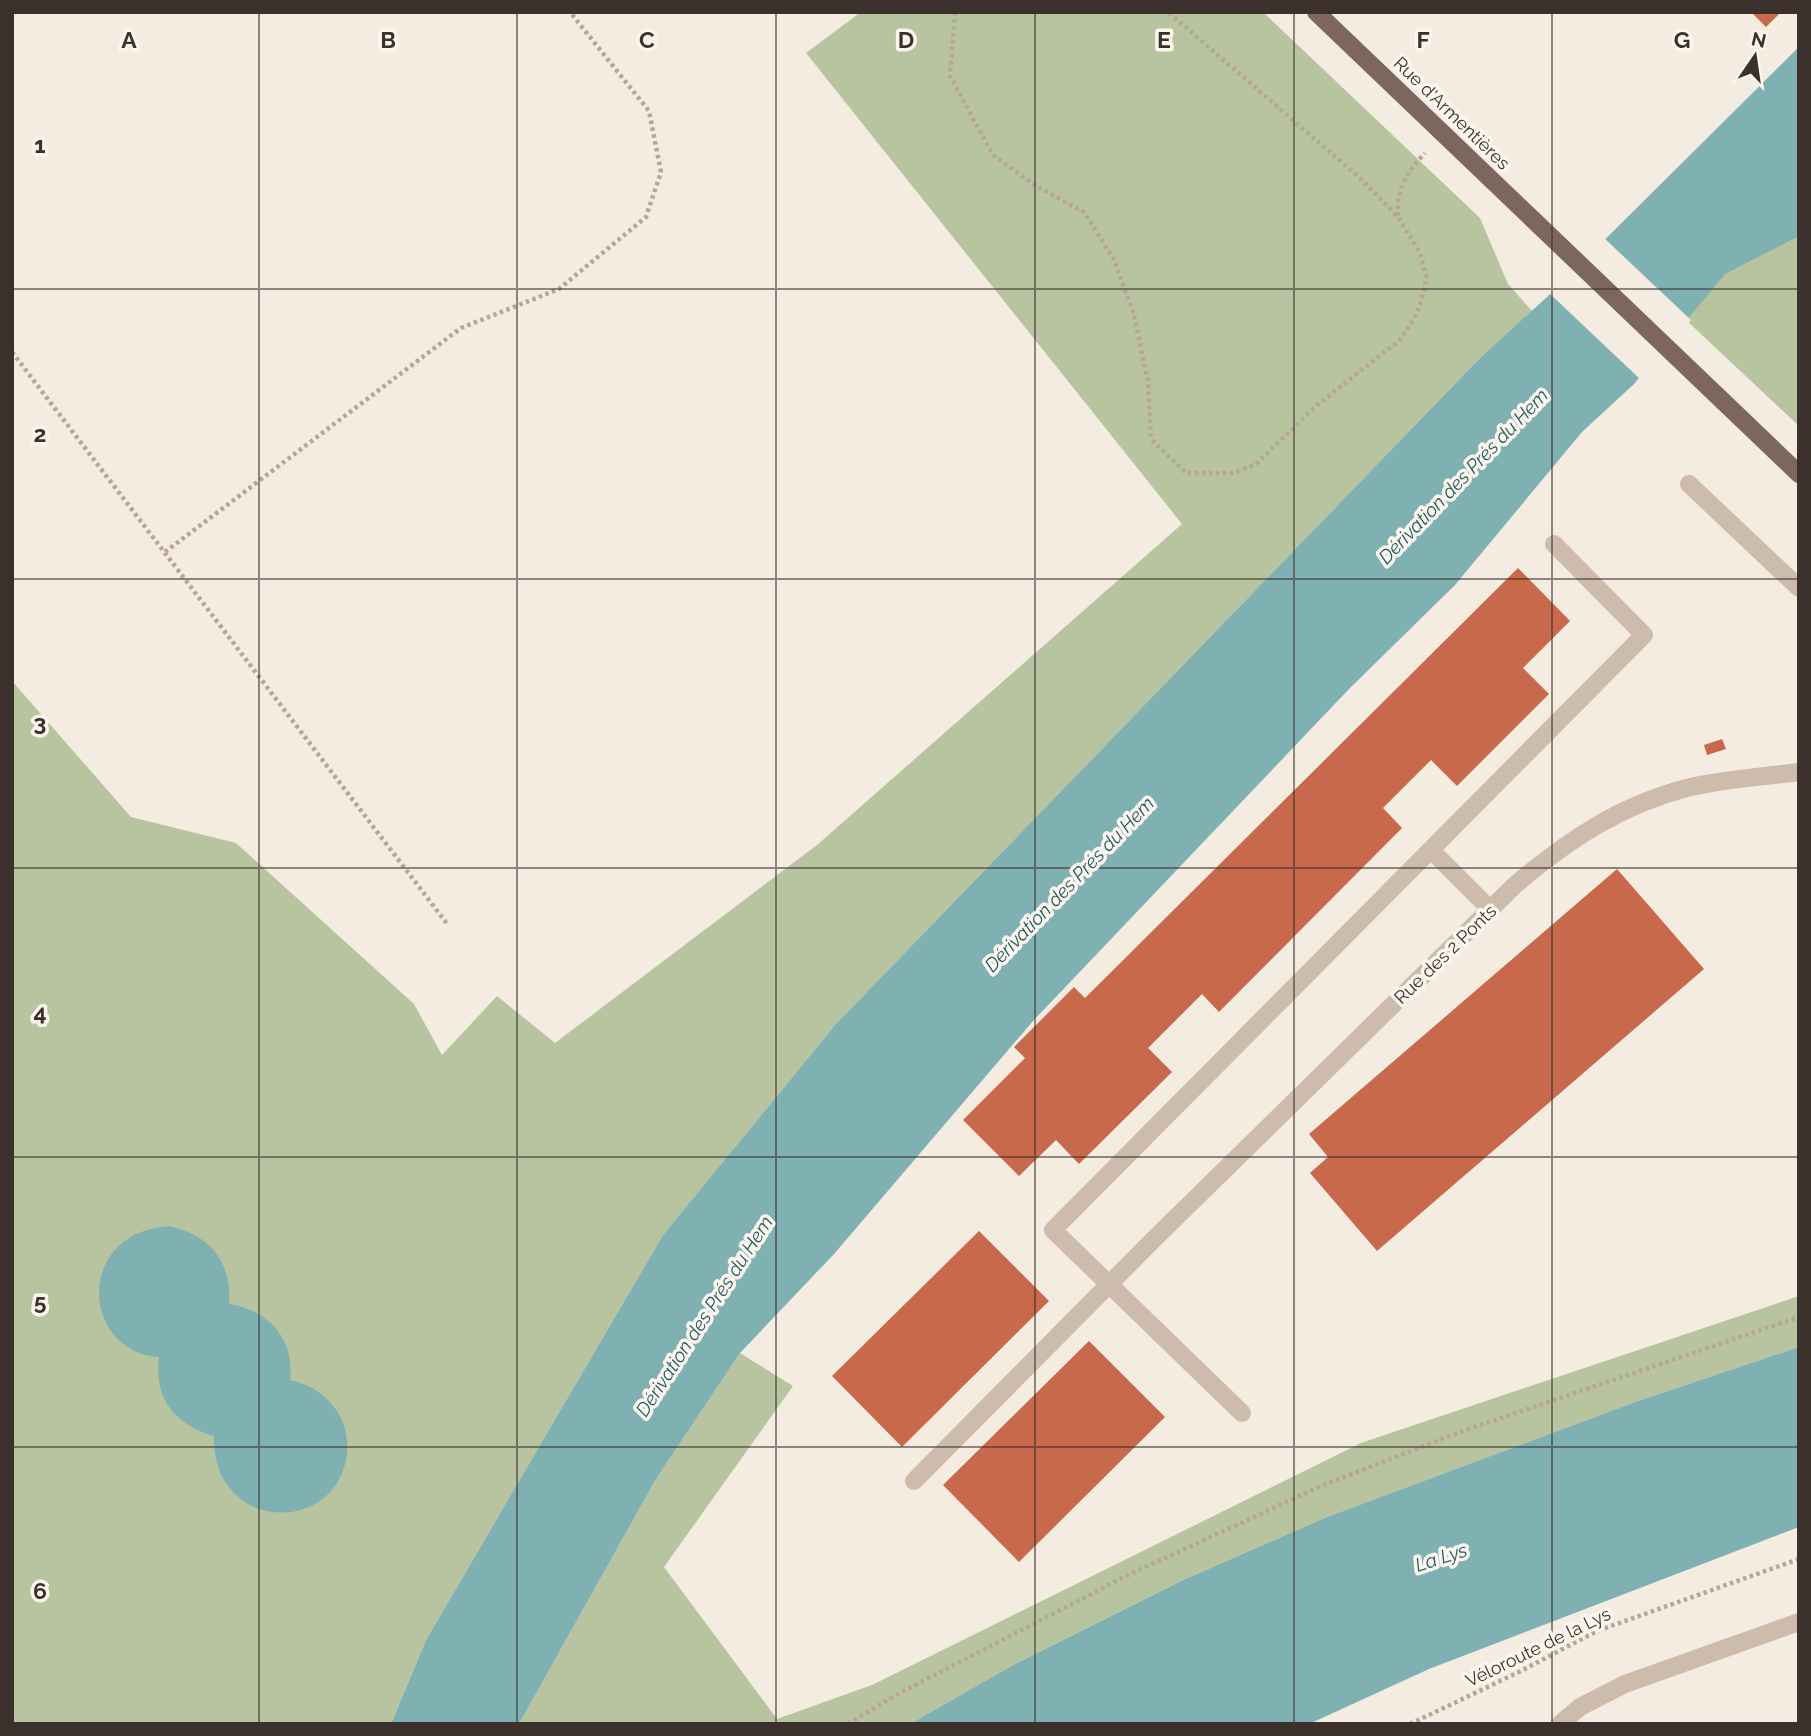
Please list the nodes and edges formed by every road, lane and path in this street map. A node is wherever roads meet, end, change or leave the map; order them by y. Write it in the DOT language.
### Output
graph roads {
  1 [pos="570,12"];
  2 [pos="956,12"];
  3 [pos="1168,12"];
  4 [pos="1316,12"];
  5 [pos="1443,134"];
  6 [pos="1398,217"];
  7 [pos="12,352"];
  8 [pos="1799,474"];
  9 [pos="1689,484"];
  10 [pos="1553,544"];
  11 [pos="165,552"];
  12 [pos="1799,588"];
  13 [pos="1799,772"];
  14 [pos="1431,850"];
  15 [pos="1490,909"];
  16 [pos="448,925"];
  17 [pos="1109,1284"];
  18 [pos="1799,1317"];
  19 [pos="1242,1413"];
  20 [pos="914,1482"];
  21 [pos="1799,1559"];
  22 [pos="1799,1622"];
  23 [pos="848,1724"];
  24 [pos="1409,1724"];
  25 [pos="1560,1724"];
  1 -- 11 [label="path"];
  2 -- 6 [label="path"];
  3 -- 6 [label="path"];
  4 -- 5 [label="main road, Rue d'Armentières"];
  5 -- 6 [label="path"];
  5 -- 8 [label="main road, Rue d'Armentières"];
  7 -- 11 [label="path"];
  9 -- 12 [label="street"];
  10 -- 14 [label="street"];
  11 -- 16 [label="path"];
  13 -- 15 [label="street, Rue des 2 Ponts"];
  14 -- 15 [label="street"];
  14 -- 17 [label="street"];
  15 -- 17 [label="street, Rue des 2 Ponts"];
  17 -- 19 [label="street"];
  17 -- 20 [label="street, Rue des 2 Ponts"];
  18 -- 23 [label="path"];
  21 -- 24 [label="path, Véloroute de la Lys"];
  22 -- 25 [label="street"];
}
